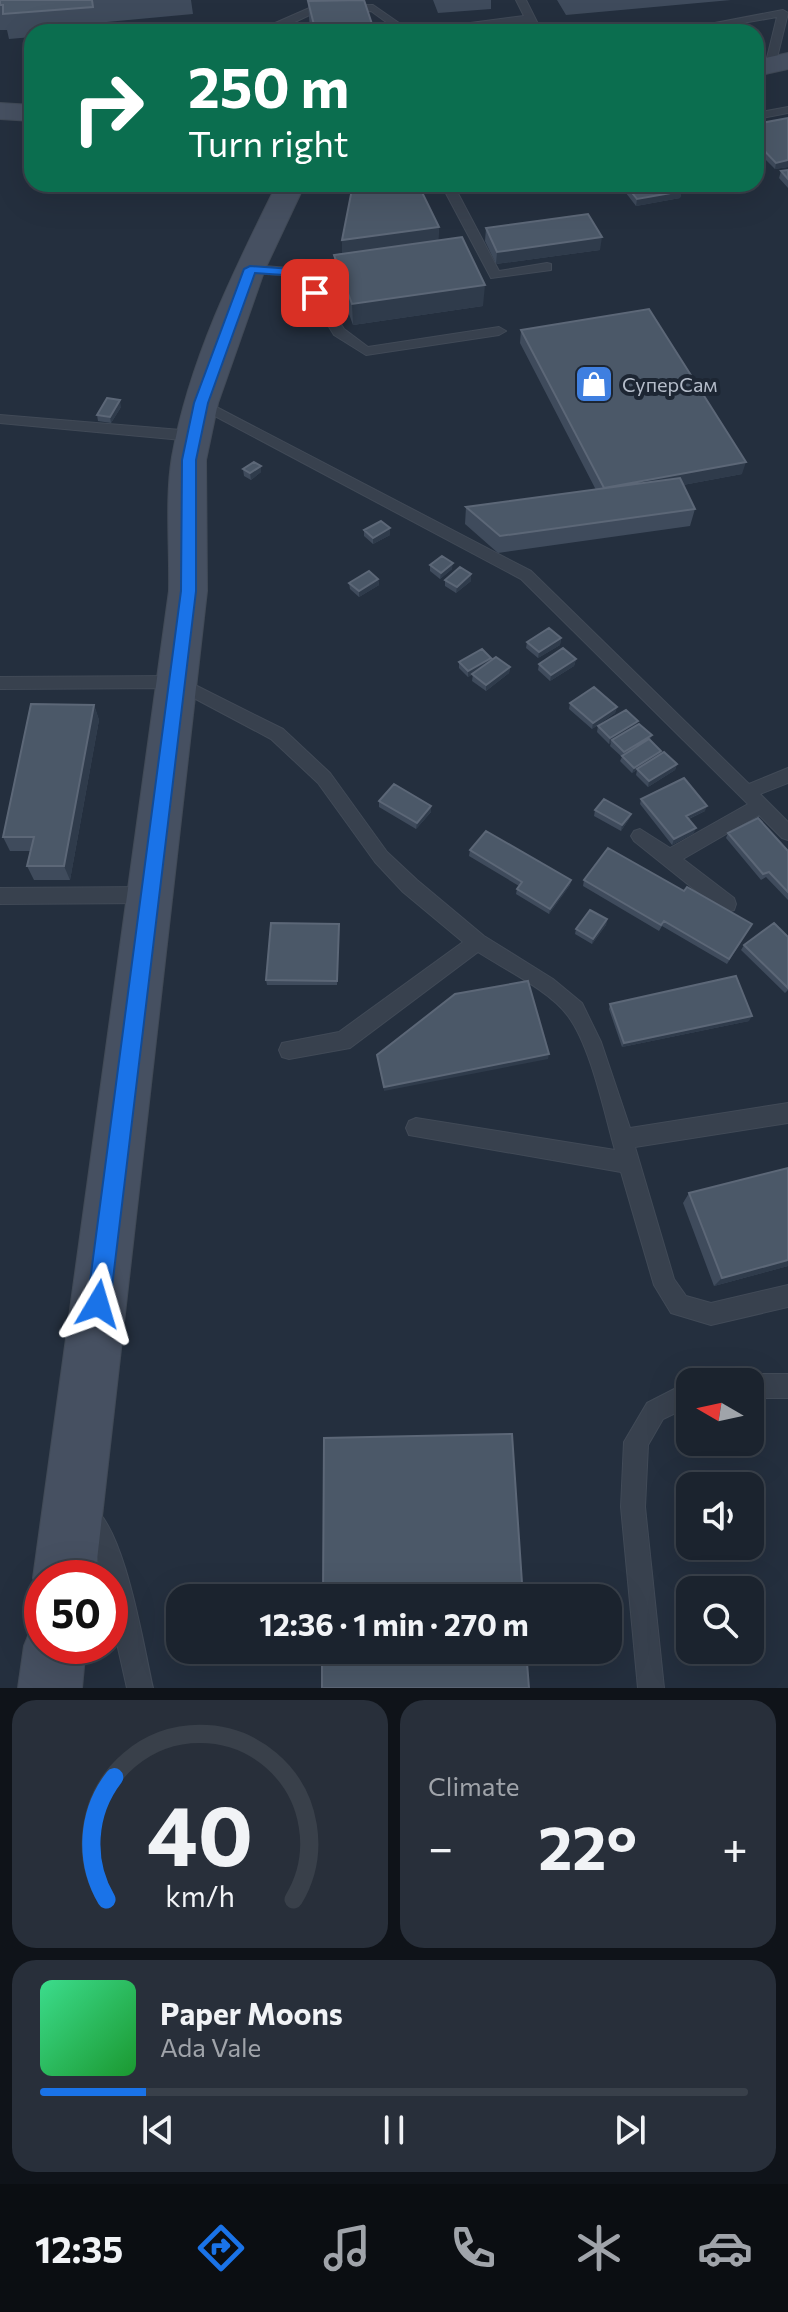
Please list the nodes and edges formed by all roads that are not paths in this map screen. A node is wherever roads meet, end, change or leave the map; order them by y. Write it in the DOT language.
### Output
graph roads {
  1 [pos="521,0"];
  2 [pos="528,19"];
  3 [pos="281,24"];
  4 [pos="396,24"];
  5 [pos="488,24"];
  6 [pos="531,24"];
  7 [pos="719,24"];
  8 [pos="771,65"];
  9 [pos="788,110"];
  10 [pos="0,111"];
  11 [pos="24,112"];
  12 [pos="764,114"];
  13 [pos="287,192"];
  14 [pos="451,192"];
  15 [pos="378,261"];
  16 [pos="547,267"];
  17 [pos="250,269"];
  18 [pos="302,273"];
  19 [pos="499,331"];
  20 [pos="0,419"];
  21 [pos="197,420"];
  22 [pos="177,682"];
  23 [pos="0,683"];
  24 [pos="788,775"];
  25 [pos="753,799"];
  26 [pos="788,833"];
  27 [pos="640,836"];
  28 [pos="669,858"];
  29 [pos="150,895"];
  30 [pos="0,896"];
  31 [pos="727,904"];
  32 [pos="477,942"];
  33 [pos="289,1050"];
  34 [pos="788,1113"];
  35 [pos="416,1128"];
  36 [pos="624,1139"];
  37 [pos="631,1163"];
  38 [pos="788,1296"];
  39 [pos="764,1386"];
  40 [pos="788,1386"];
  41 [pos="676,1400"];
  42 [pos="74,1493"];
  43 [pos="66,1560"];
  44 [pos="53,1664"];
  45 [pos="50,1688"];
  46 [pos="140,1688"];
  47 [pos="651,1688"];
  1 -- 2 [label="lane"];
  2 -- 5 [label="lane"];
  2 -- 6 [label="lane"];
  3 -- 4 [label="lane"];
  7 -- 8 [label="lane"];
  9 -- 12 [label="lane"];
  10 -- 11 [label="main road"];
  13 -- 17 [label="main road"];
  14 -- 16 [label="lane"];
  15 -- 18 [label="lane"];
  17 -- 18 [label="lane"];
  17 -- 21 [label="main road"];
  18 -- 19 [label="lane"];
  20 -- 21 [label="lane"];
  21 -- 22 [label="main road"];
  21 -- 25 [label="lane"];
  22 -- 23 [label="lane"];
  22 -- 29 [label="main road"];
  22 -- 32 [label="lane"];
  24 -- 25 [label="lane"];
  25 -- 26 [label="lane"];
  25 -- 28 [label="lane"];
  27 -- 28 [label="lane"];
  28 -- 31 [label="lane"];
  29 -- 30 [label="lane"];
  29 -- 42 [label="main road"];
  32 -- 33 [label="lane"];
  32 -- 36 [label="lane"];
  34 -- 36 [label="lane"];
  35 -- 37 [label="lane"];
  36 -- 37 [label="lane"];
  37 -- 38 [label="lane"];
  39 -- 40 [label="lane"];
  41 -- 47 [label="lane"];
  42 -- 43 [label="main road"];
  42 -- 46 [label="lane"];
  44 -- 45 [label="main road"];
}
